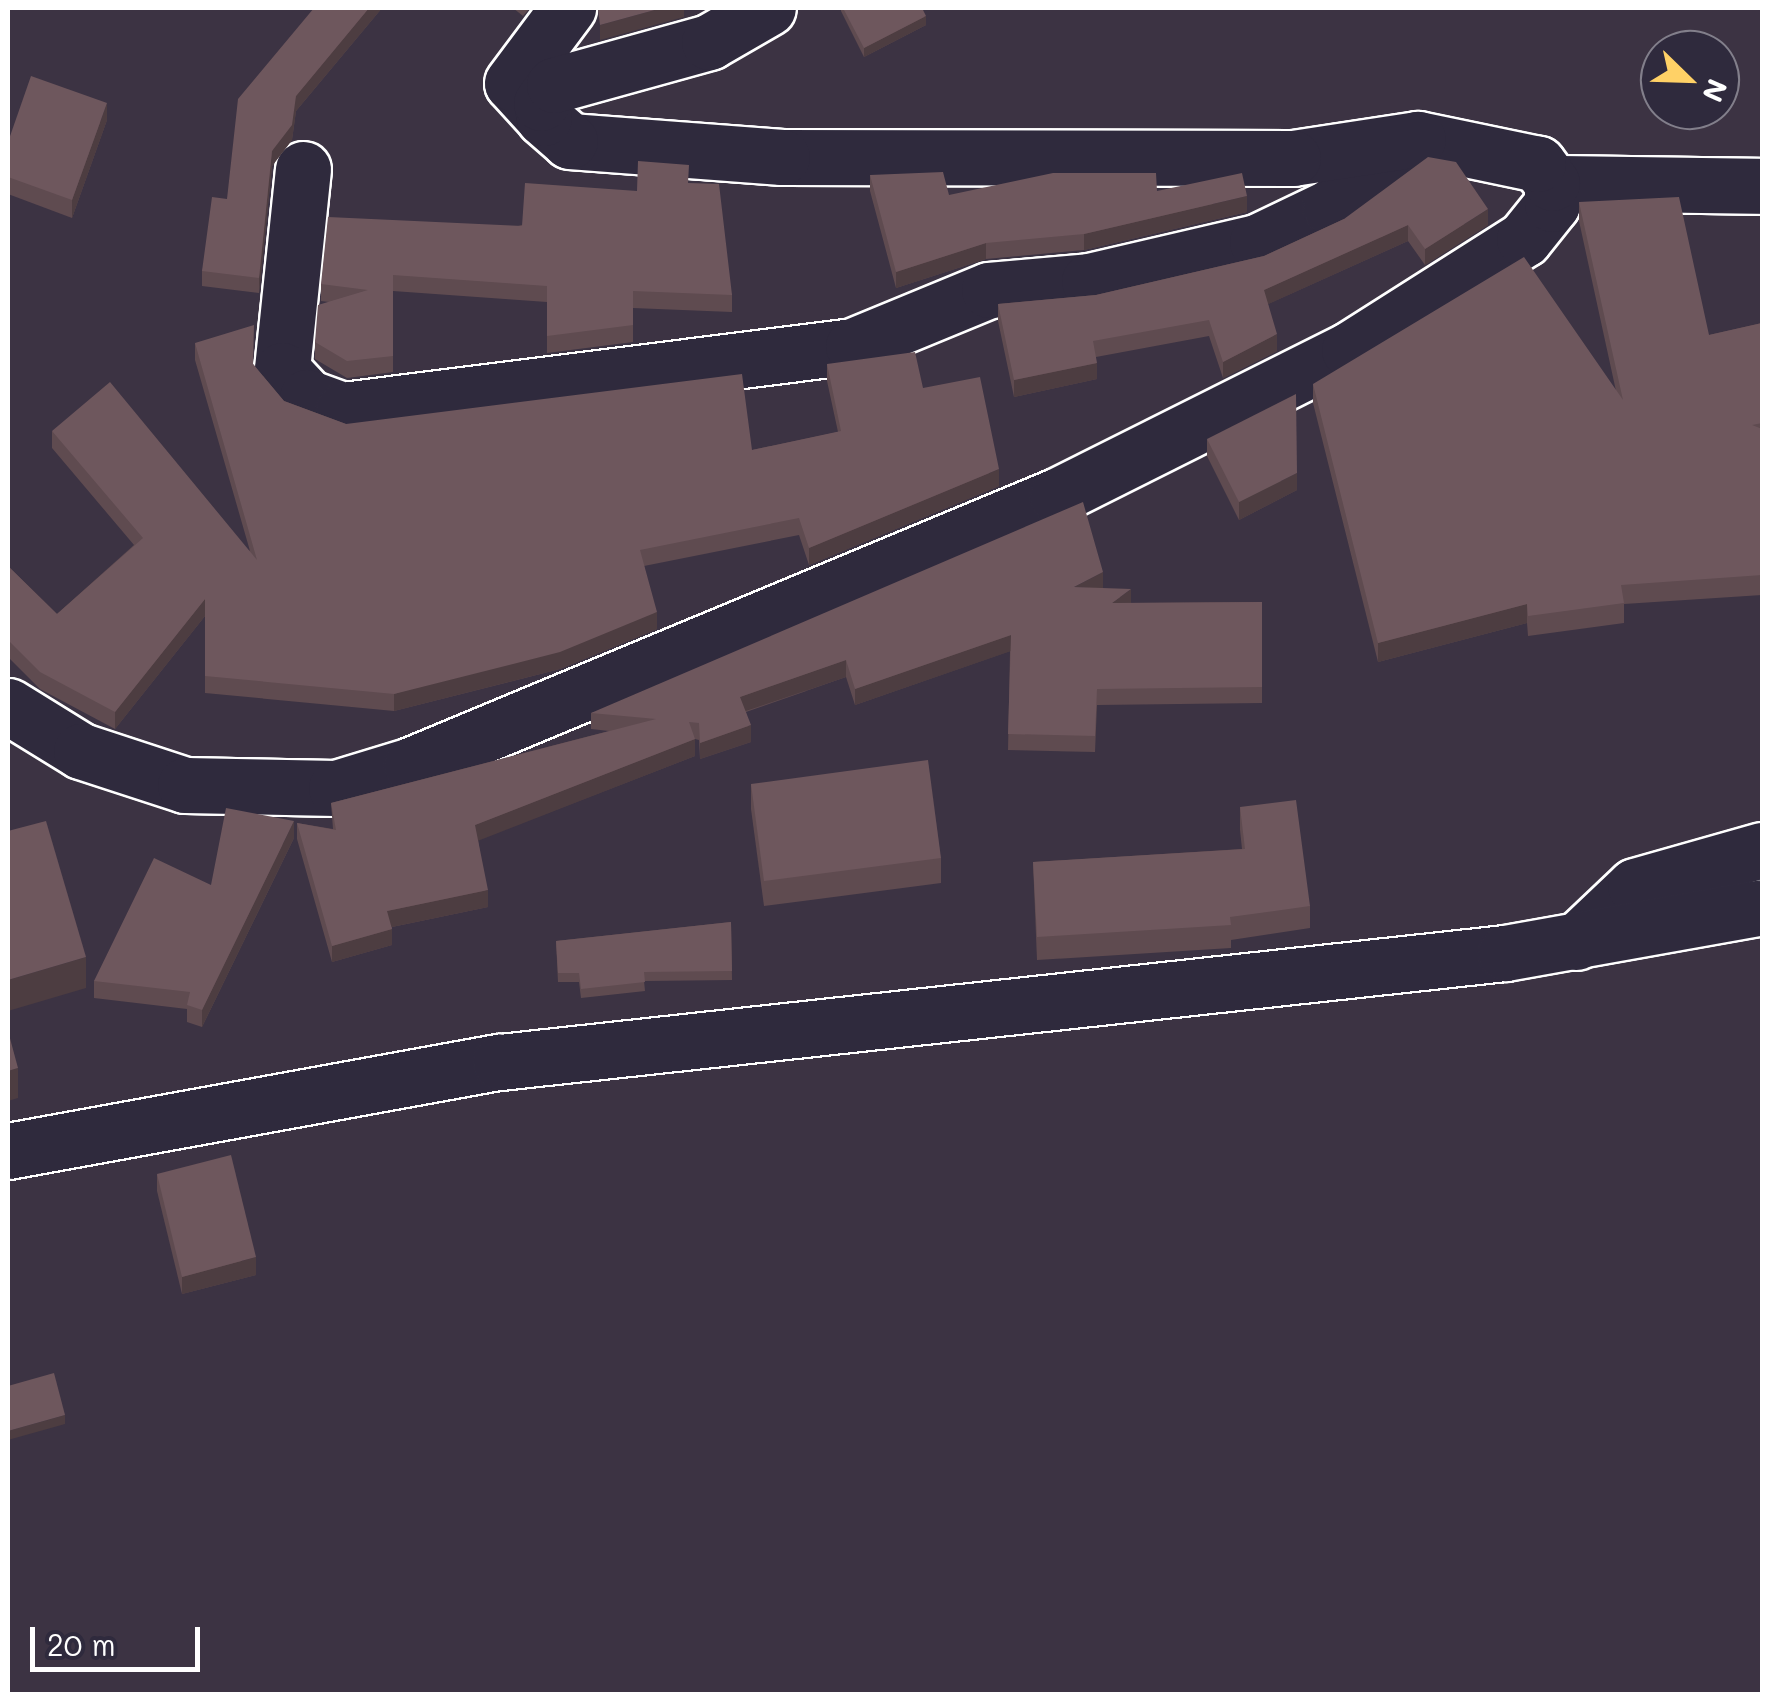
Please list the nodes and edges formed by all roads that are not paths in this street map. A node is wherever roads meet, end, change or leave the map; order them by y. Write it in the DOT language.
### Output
graph roads {
  1 [pos="568,8"];
  2 [pos="768,8"];
  3 [pos="544,118"];
  4 [pos="1418,139"];
  5 [pos="303,168"];
  6 [pos="1552,183"];
  7 [pos="1762,186"];
  8 [pos="8,706"];
  9 [pos="1762,850"];
  10 [pos="1762,907"];
  11 [pos="1576,942"];
  12 [pos="8,1151"];
  1 -- 3 [label="street"];
  2 -- 3 [label="street"];
  3 -- 4 [label="street"];
  4 -- 5 [label="street"];
  4 -- 6 [label="street"];
  6 -- 7 [label="street"];
  6 -- 8 [label="street"];
  9 -- 11 [label="street"];
  10 -- 11 [label="street"];
  11 -- 12 [label="street"];
}
